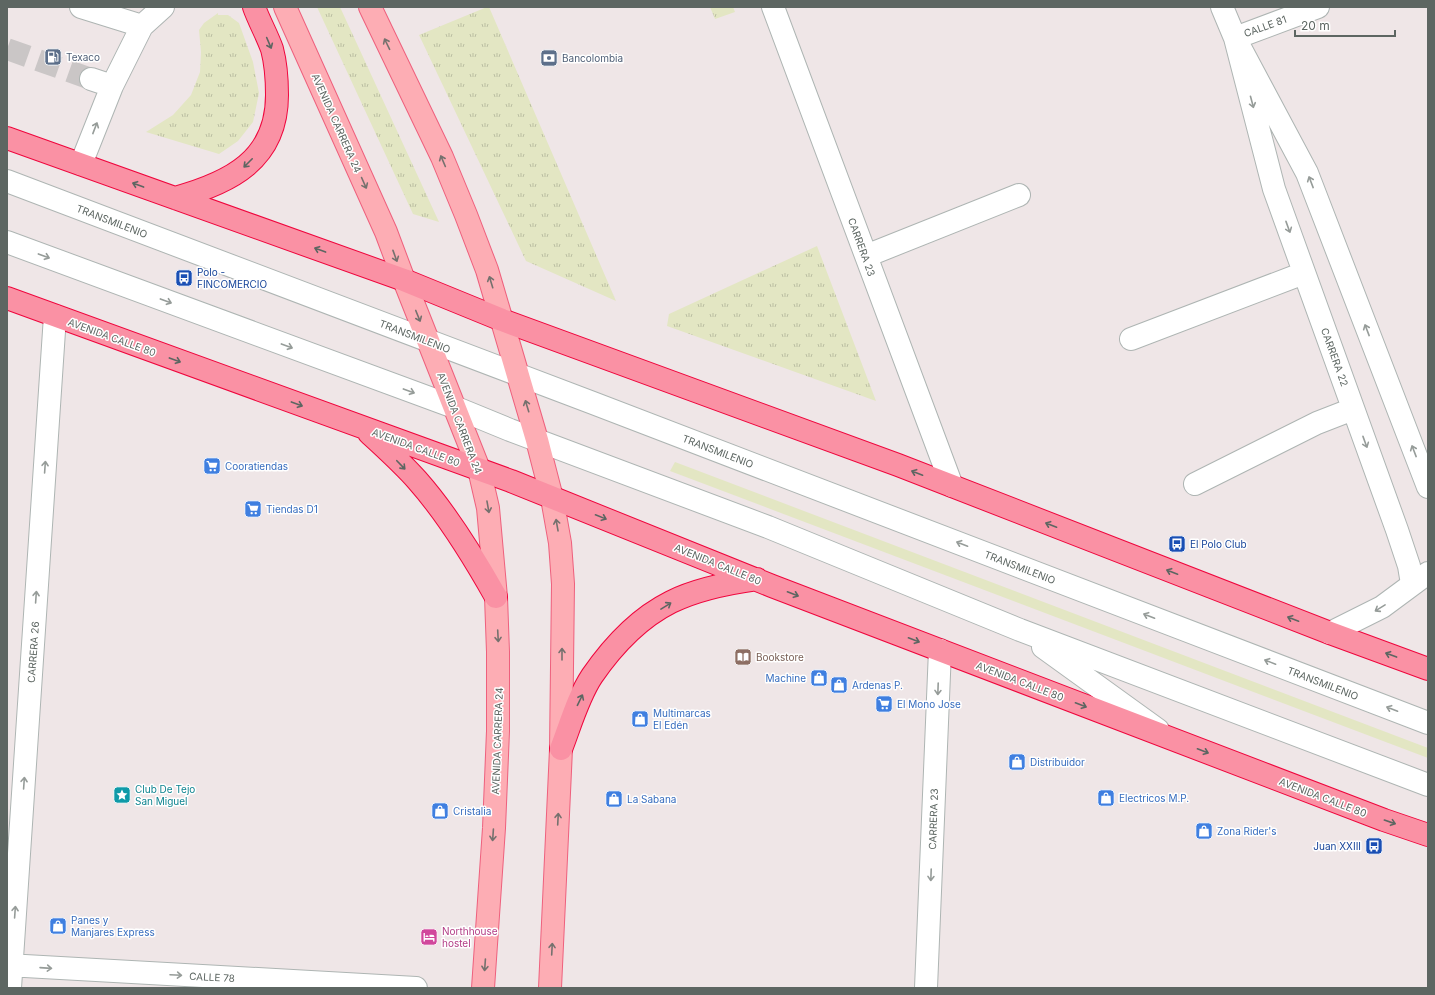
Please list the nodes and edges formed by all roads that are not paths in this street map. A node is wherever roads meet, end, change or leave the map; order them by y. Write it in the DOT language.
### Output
graph roads {
  1 [pos="163,7"];
  2 [pos="254,7"];
  3 [pos="285,7"];
  4 [pos="370,7"];
  5 [pos="773,7"];
  6 [pos="1222,7"];
  7 [pos="1318,7"];
  8 [pos="90,8"];
  9 [pos="138,16"];
  10 [pos="1235,38"];
  11 [pos="91,79"];
  12 [pos="112,86"];
  13 [pos="7,138"];
  14 [pos="81,164"];
  15 [pos="7,181"];
  16 [pos="1019,195"];
  17 [pos="175,198"];
  18 [pos="7,242"];
  19 [pos="866,256"];
  20 [pos="1304,273"];
  21 [pos="404,280"];
  22 [pos="7,298"];
  23 [pos="55,316"];
  24 [pos="502,320"];
  25 [pos="1131,339"];
  26 [pos="428,341"];
  27 [pos="517,374"];
  28 [pos="454,407"];
  29 [pos="1353,409"];
  30 [pos="363,428"];
  31 [pos="537,440"];
  32 [pos="479,469"];
  33 [pos="1195,484"];
  34 [pos="952,486"];
  35 [pos="1428,488"];
  36 [pos="552,498"];
  37 [pos="1420,578"];
  38 [pos="756,579"];
  39 [pos="496,597"];
  40 [pos="1020,630"];
  41 [pos="1330,633"];
  42 [pos="940,650"];
  43 [pos="1428,669"];
  44 [pos="1428,723"];
  45 [pos="1170,739"];
  46 [pos="561,749"];
  47 [pos="1428,785"];
  48 [pos="1428,835"];
  49 [pos="9,965"];
  50 [pos="10,988"];
  51 [pos="416,988"];
  52 [pos="483,988"];
  53 [pos="550,988"];
  54 [pos="926,988"];
  1 -- 9 [label="street"];
  2 -- 17 [label="highway, one-way"];
  3 -- 21 [label="main road, AVENIDA CARRERA 24, one-way"];
  24 -- 4 [label="main road, one-way"];
  5 -- 19 [label="street, CARRERA 23"];
  6 -- 10 [label="street, CARRERA 22"];
  7 -- 10 [label="street, CALLE 81"];
  8 -- 9 [label="street"];
  9 -- 12 [label="street"];
  10 -- 20 [label="street, CARRERA 22, one-way"];
  35 -- 10 [label="street, CARRERA 22, one-way"];
  11 -- 12 [label="street"];
  14 -- 12 [label="street, one-way"];
  13 -- 14 [label="highway"];
  17 -- 14 [label="highway, one-way"];
  15 -- 26 [label="street, TRANSMILENIO"];
  16 -- 19 [label="street"];
  21 -- 17 [label="highway, one-way"];
  18 -- 28 [label="street, one-way"];
  19 -- 34 [label="street, CARRERA 23"];
  20 -- 25 [label="street"];
  20 -- 29 [label="street, CARRERA 22"];
  21 -- 24 [label="highway"];
  21 -- 26 [label="main road, AVENIDA CARRERA 24, one-way"];
  22 -- 23 [label="highway, AVENIDA CALLE 80"];
  23 -- 30 [label="highway, AVENIDA CALLE 80, one-way"];
  49 -- 23 [label="street, CARRERA 26, one-way"];
  24 -- 27 [label="main road"];
  34 -- 24 [label="highway, one-way"];
  26 -- 27 [label="street, TRANSMILENIO"];
  26 -- 28 [label="main road, AVENIDA CARRERA 24"];
  31 -- 27 [label="main road, one-way"];
  44 -- 27 [label="street, TRANSMILENIO, one-way"];
  28 -- 31 [label="street"];
  28 -- 32 [label="main road, AVENIDA CARRERA 24"];
  29 -- 33 [label="street"];
  29 -- 37 [label="street, CARRERA 22, one-way"];
  30 -- 32 [label="highway, AVENIDA CALLE 80"];
  30 -- 39 [label="highway, one-way"];
  31 -- 36 [label="main road"];
  31 -- 40 [label="street"];
  32 -- 36 [label="highway, AVENIDA CALLE 80"];
  32 -- 39 [label="main road, AVENIDA CARRERA 24, one-way"];
  41 -- 34 [label="highway, one-way"];
  36 -- 38 [label="highway, AVENIDA CALLE 80, one-way"];
  46 -- 36 [label="main road, one-way"];
  37 -- 41 [label="street, CARRERA 22, one-way"];
  38 -- 42 [label="highway, AVENIDA CALLE 80, one-way"];
  46 -- 38 [label="highway, one-way"];
  39 -- 52 [label="main road, AVENIDA CARRERA 24, one-way"];
  40 -- 45 [label="street"];
  40 -- 47 [label="street"];
  43 -- 41 [label="highway, one-way"];
  42 -- 45 [label="highway, AVENIDA CALLE 80, one-way"];
  42 -- 54 [label="street, CARRERA 23, one-way"];
  45 -- 48 [label="highway, AVENIDA CALLE 80, one-way"];
  53 -- 46 [label="main road, one-way"];
  49 -- 50 [label="street, CARRERA 26"];
  49 -- 51 [label="street, CALLE 78, one-way"];
}
